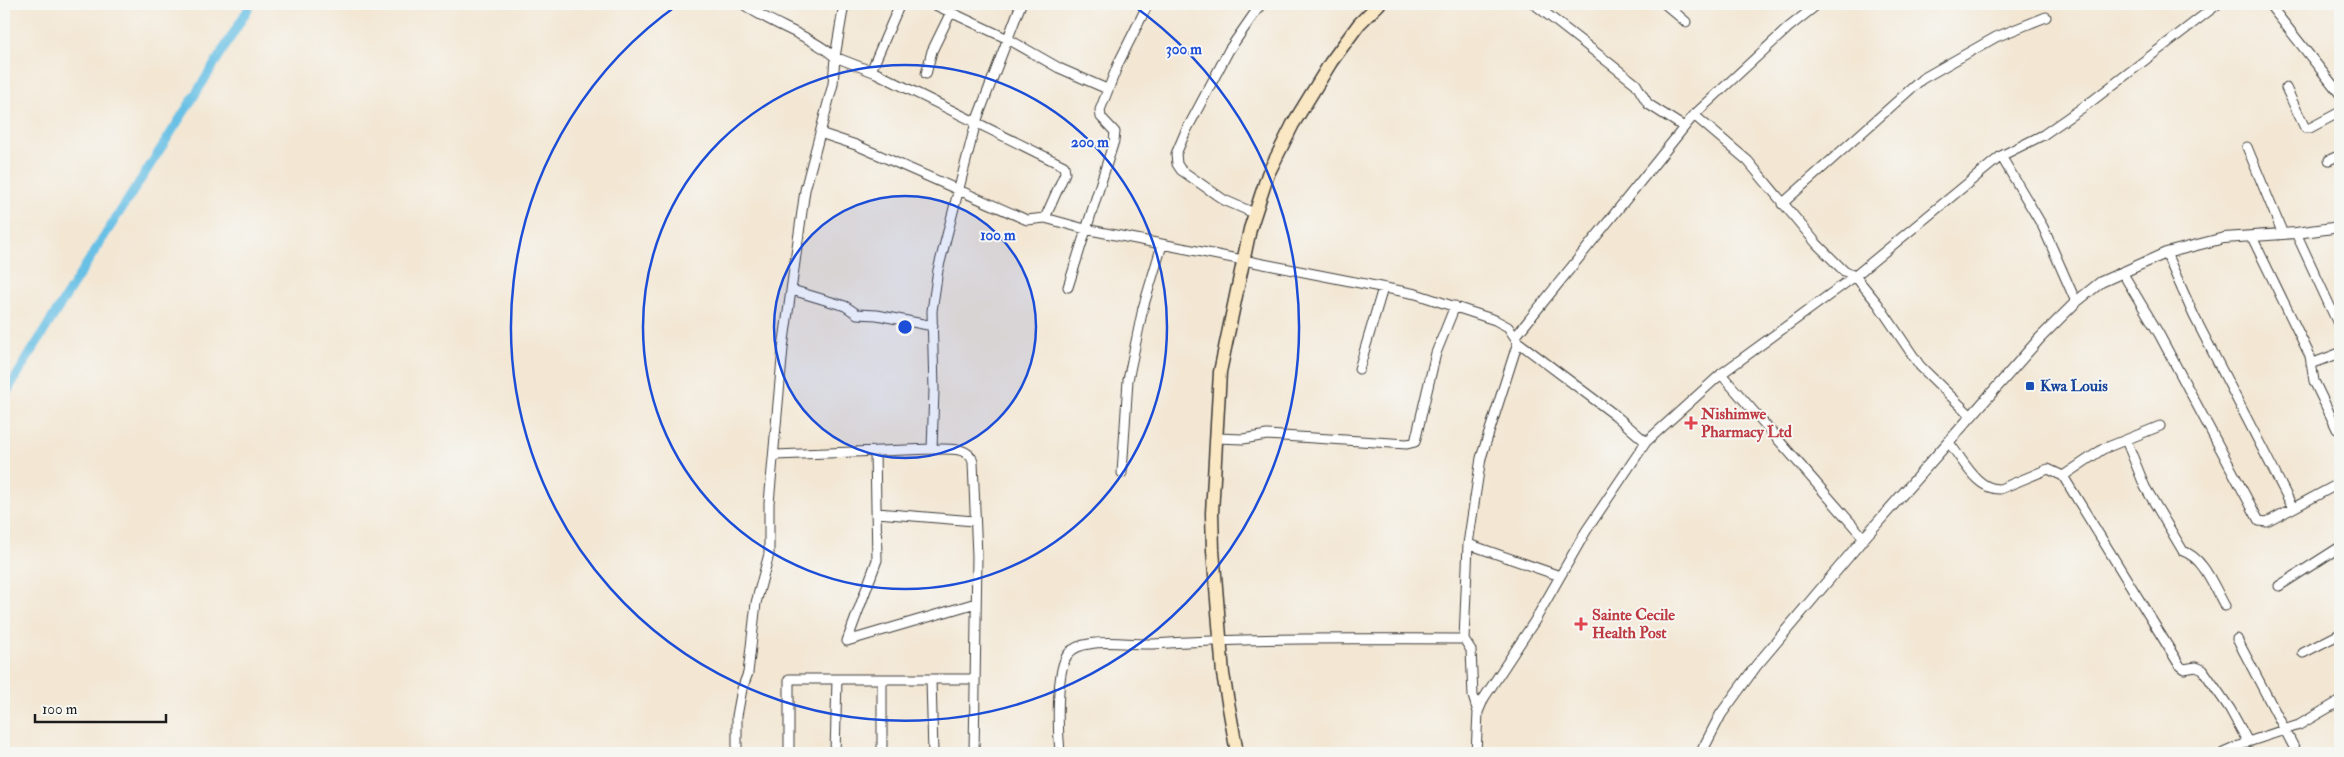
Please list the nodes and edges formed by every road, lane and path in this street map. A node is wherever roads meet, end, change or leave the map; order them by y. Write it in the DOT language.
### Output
graph roads {
  1 [pos="743,4"];
  2 [pos="844,4"];
  3 [pos="900,4"];
  4 [pos="933,4"];
  5 [pos="1021,4"];
  6 [pos="1148,4"];
  7 [pos="1261,4"];
  8 [pos="1379,4"];
  9 [pos="1534,4"];
  10 [pos="1664,4"];
  11 [pos="1818,4"];
  12 [pos="2218,4"];
  13 [pos="2269,4"];
  14 [pos="946,8"];
  15 [pos="2046,17"];
  16 [pos="1686,22"];
  17 [pos="1008,39"];
  18 [pos="836,57"];
  19 [pos="871,71"];
  20 [pos="926,74"];
  21 [pos="2286,88"];
  22 [pos="1107,89"];
  23 [pos="2340,94"];
  24 [pos="2340,112"];
  25 [pos="1694,115"];
  26 [pos="976,122"];
  27 [pos="1684,127"];
  28 [pos="820,133"];
  29 [pos="2247,147"];
  30 [pos="2340,155"];
  31 [pos="2001,156"];
  32 [pos="2329,160"];
  33 [pos="958,190"];
  34 [pos="1782,204"];
  35 [pos="1254,213"];
  36 [pos="1045,218"];
  37 [pos="2340,227"];
  38 [pos="1085,229"];
  39 [pos="2296,233"];
  40 [pos="2283,234"];
  41 [pos="2252,237"];
  42 [pos="1162,244"];
  43 [pos="2166,253"];
  44 [pos="1244,260"];
  45 [pos="2122,272"];
  46 [pos="1854,276"];
  47 [pos="1068,287"];
  48 [pos="1383,288"];
  49 [pos="792,290"];
  50 [pos="2076,302"];
  51 [pos="1455,306"];
  52 [pos="933,326"];
  53 [pos="2340,328"];
  54 [pos="1517,339"];
  55 [pos="2340,353"];
  56 [pos="2311,364"];
  57 [pos="1359,368"];
  58 [pos="1721,374"];
  59 [pos="1970,416"];
  60 [pos="2160,426"];
  61 [pos="2337,429"];
  62 [pos="1216,438"];
  63 [pos="2126,440"];
  64 [pos="1646,442"];
  65 [pos="1949,443"];
  66 [pos="932,449"];
  67 [pos="875,452"];
  68 [pos="775,455"];
  69 [pos="1122,473"];
  70 [pos="2063,476"];
  71 [pos="2340,483"];
  72 [pos="2294,508"];
  73 [pos="877,513"];
  74 [pos="974,521"];
  75 [pos="1864,538"];
  76 [pos="1468,544"];
  77 [pos="2340,547"];
  78 [pos="1560,576"];
  79 [pos="2278,586"];
  80 [pos="976,603"];
  81 [pos="2225,606"];
  82 [pos="2340,634"];
  83 [pos="2237,638"];
  84 [pos="1221,639"];
  85 [pos="1464,639"];
  86 [pos="2303,653"];
  87 [pos="975,678"];
  88 [pos="837,679"];
  89 [pos="931,679"];
  90 [pos="882,680"];
  91 [pos="2340,701"];
  92 [pos="1478,712"];
  93 [pos="2284,731"];
  94 [pos="2248,742"];
  95 [pos="737,753"];
  96 [pos="789,753"];
  97 [pos="835,753"];
  98 [pos="882,753"];
  99 [pos="933,753"];
  100 [pos="974,753"];
  101 [pos="1060,753"];
  102 [pos="1237,753"];
  103 [pos="1476,753"];
  104 [pos="1701,753"];
  105 [pos="2223,753"];
  106 [pos="2297,753"];
  1 -- 18 [label="street"];
  2 -- 18 [label="street"];
  3 -- 19 [label="street"];
  4 -- 14 [label="street"];
  5 -- 17 [label="street"];
  6 -- 22 [label="street"];
  7 -- 35 [label="street"];
  8 -- 35 [label="main road"];
  9 -- 27 [label="street"];
  10 -- 16 [label="street"];
  11 -- 25 [label="street"];
  12 -- 31 [label="street"];
  13 -- 23 [label="street"];
  14 -- 17 [label="street"];
  14 -- 20 [label="street"];
  15 -- 34 [label="street"];
  17 -- 22 [label="street"];
  17 -- 26 [label="street"];
  18 -- 19 [label="street"];
  18 -- 28 [label="street"];
  19 -- 26 [label="street"];
  21 -- 24 [label="street"];
  22 -- 38 [label="street"];
  25 -- 27 [label="street"];
  25 -- 34 [label="street"];
  26 -- 33 [label="street"];
  26 -- 36 [label="street"];
  27 -- 54 [label="street"];
  28 -- 33 [label="street"];
  28 -- 49 [label="street"];
  29 -- 40 [label="street"];
  30 -- 32 [label="street"];
  31 -- 46 [label="street"];
  31 -- 50 [label="street"];
  33 -- 36 [label="street"];
  33 -- 52 [label="street"];
  34 -- 46 [label="street"];
  35 -- 44 [label="main road"];
  36 -- 38 [label="street"];
  37 -- 39 [label="street"];
  38 -- 42 [label="street"];
  38 -- 47 [label="street"];
  39 -- 40 [label="street"];
  39 -- 53 [label="street"];
  40 -- 41 [label="street"];
  41 -- 43 [label="street"];
  41 -- 56 [label="street"];
  42 -- 44 [label="street"];
  42 -- 69 [label="street"];
  43 -- 45 [label="street"];
  43 -- 72 [label="street"];
  44 -- 48 [label="street"];
  44 -- 62 [label="main road"];
  45 -- 50 [label="street"];
  45 -- 72 [label="street"];
  46 -- 58 [label="street"];
  46 -- 59 [label="street"];
  48 -- 51 [label="street"];
  48 -- 57 [label="street"];
  49 -- 52 [label="street"];
  49 -- 68 [label="street"];
  50 -- 59 [label="street"];
  51 -- 54 [label="street"];
  51 -- 62 [label="street"];
  52 -- 66 [label="street"];
  54 -- 64 [label="street"];
  54 -- 76 [label="street"];
  55 -- 56 [label="street"];
  56 -- 61 [label="street"];
  58 -- 64 [label="street"];
  58 -- 75 [label="street"];
  59 -- 65 [label="street"];
  60 -- 63 [label="street"];
  62 -- 84 [label="main road"];
  63 -- 70 [label="street"];
  63 -- 81 [label="street"];
  64 -- 78 [label="street"];
  65 -- 70 [label="street"];
  65 -- 75 [label="street"];
  66 -- 67 [label="street"];
  66 -- 74 [label="street"];
  67 -- 68 [label="street"];
  67 -- 73 [label="street"];
  68 -- 95 [label="street"];
  70 -- 94 [label="street"];
  71 -- 72 [label="street"];
  73 -- 74 [label="street"];
  73 -- 80 [label="street"];
  74 -- 80 [label="street"];
  75 -- 104 [label="street"];
  76 -- 78 [label="street"];
  76 -- 85 [label="street"];
  77 -- 79 [label="street"];
  78 -- 92 [label="street"];
  80 -- 87 [label="street"];
  82 -- 86 [label="street"];
  83 -- 93 [label="street"];
  84 -- 85 [label="street"];
  84 -- 101 [label="street"];
  84 -- 102 [label="main road"];
  85 -- 92 [label="street"];
  87 -- 89 [label="street"];
  87 -- 100 [label="street"];
  88 -- 90 [label="street"];
  88 -- 96 [label="street"];
  88 -- 97 [label="street"];
  89 -- 90 [label="street"];
  89 -- 99 [label="street"];
  90 -- 98 [label="street"];
  91 -- 93 [label="street"];
  92 -- 103 [label="street"];
  93 -- 94 [label="street"];
  93 -- 106 [label="street"];
  94 -- 105 [label="street"];
}
